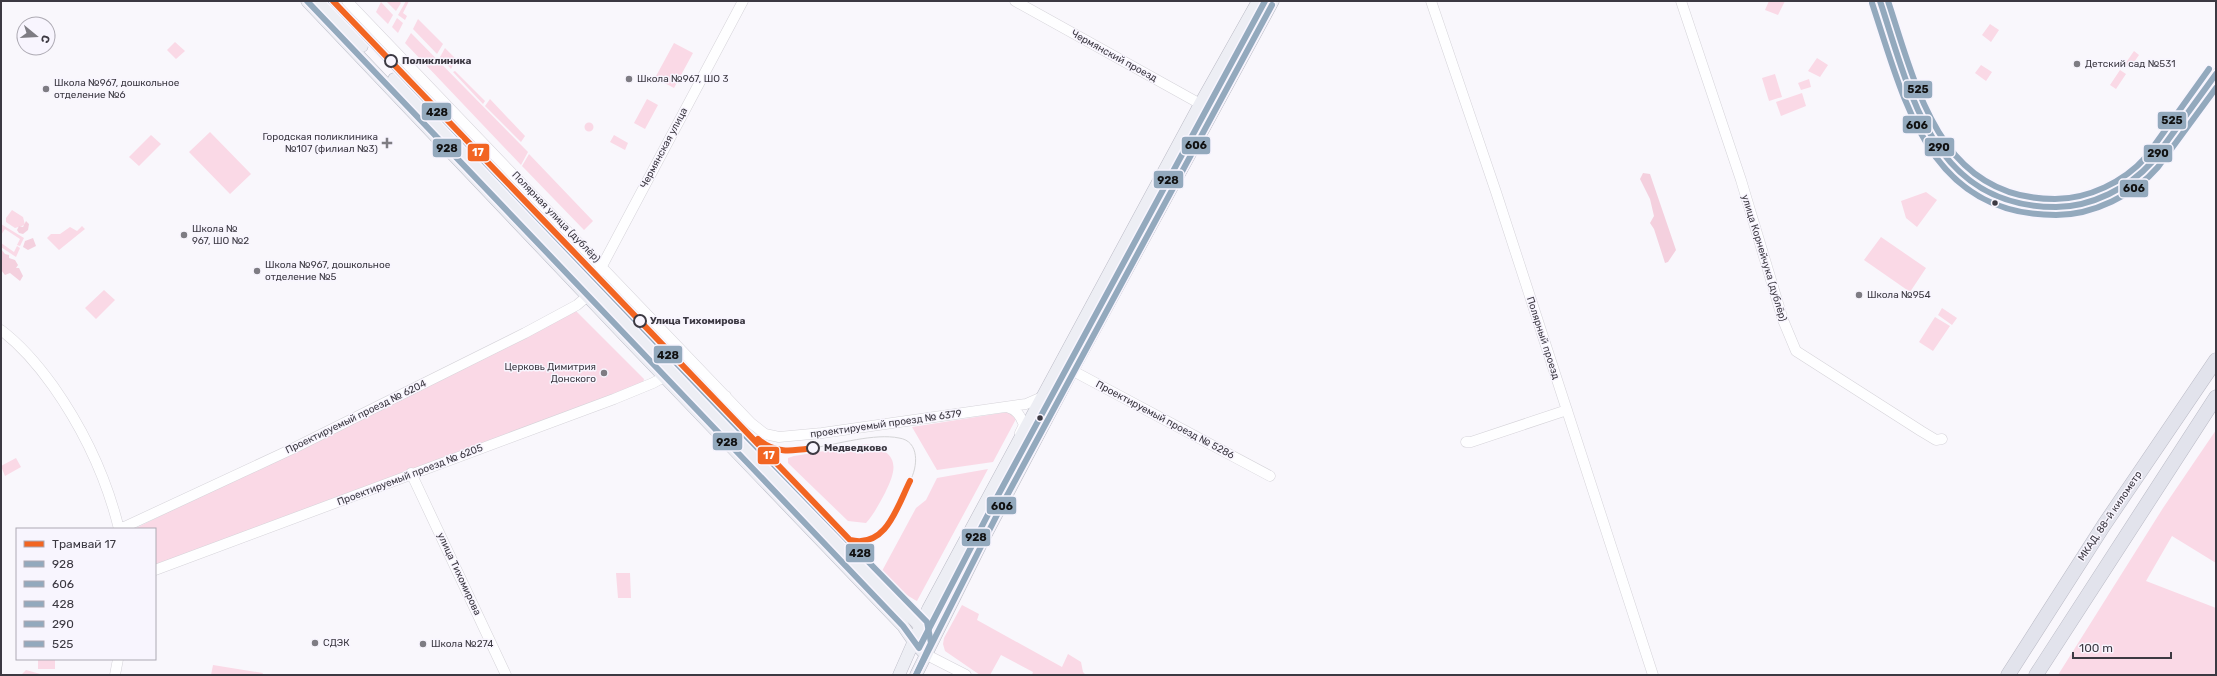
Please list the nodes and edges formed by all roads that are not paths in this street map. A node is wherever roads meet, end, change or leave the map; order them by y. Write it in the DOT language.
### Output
graph roads {
  1 [pos="308,1"];
  2 [pos="320,1"];
  3 [pos="347,1"];
  4 [pos="743,1"];
  5 [pos="1015,1"];
  6 [pos="1258,1"];
  7 [pos="1273,1"];
  8 [pos="1431,1"];
  9 [pos="1681,1"];
  10 [pos="1880,1"];
  11 [pos="1221,66"];
  12 [pos="1234,71"];
  13 [pos="2216,74"];
  14 [pos="1200,104"];
  15 [pos="1212,111"];
  16 [pos="602,266"];
  17 [pos="588,290"];
  18 [pos="1,330"];
  19 [pos="2216,360"];
  20 [pos="1060,364"];
  21 [pos="1072,371"];
  22 [pos="664,376"];
  23 [pos="726,396"];
  24 [pos="1042,397"];
  25 [pos="2216,397"];
  26 [pos="1007,406"];
  27 [pos="1567,410"];
  28 [pos="711,411"];
  29 [pos="764,434"];
  30 [pos="1942,440"];
  31 [pos="1466,442"];
  32 [pos="1017,443"];
  33 [pos="411,473"];
  34 [pos="1270,476"];
  35 [pos="119,528"];
  36 [pos="121,528"];
  37 [pos="156,570"];
  38 [pos="921,627"];
  39 [pos="914,642"];
  40 [pos="926,654"];
  41 [pos="118,660"];
  42 [pos="116,675"];
  43 [pos="506,675"];
  44 [pos="899,675"];
  45 [pos="916,675"];
  46 [pos="966,675"];
  47 [pos="1653,675"];
  48 [pos="2008,675"];
  49 [pos="2036,675"];
  1 -- 17 [label="main road"];
  2 -- 17 [label="main road"];
  3 -- 16 [label="street, Полярная улица (дублёр)"];
  4 -- 16 [label="street, Чермянская улица"];
  5 -- 14 [label="street, Чермянский проезд"];
  6 -- 11 [label="main road"];
  7 -- 12 [label="main road"];
  8 -- 27 [label="street, Полярный проезд"];
  9 -- 30 [label="street, улица Корнейчука (дублёр)"];
  10 -- 13 [label="street"];
  11 -- 12 [label="main road"];
  11 -- 14 [label="main road"];
  12 -- 15 [label="main road"];
  14 -- 15 [label="street, Чермянский проезд"];
  14 -- 20 [label="main road"];
  15 -- 21 [label="main road"];
  16 -- 17 [label="street, Чермянская улица"];
  16 -- 23 [label="street, Полярная улица (дублёр)"];
  17 -- 22 [label="main road"];
  17 -- 28 [label="main road"];
  17 -- 36 [label="street, Проектируемый проезд № 6204"];
  18 -- 35 [label="street"];
  19 -- 48 [label="highway, МКАД, 88-й километр"];
  20 -- 21 [label="street, Проектируемый проезд № 5286"];
  20 -- 24 [label="main road"];
  21 -- 34 [label="street, Проектируемый проезд № 5286"];
  21 -- 40 [label="main road"];
  22 -- 33 [label="street, Проектируемый проезд № 6205"];
  22 -- 39 [label="main road"];
  23 -- 28 [label="street"];
  23 -- 29 [label="street, Полярная улица (дублёр)"];
  24 -- 26 [label="street, проектируемый проезд № 6379"];
  24 -- 32 [label="main road"];
  25 -- 49 [label="highway"];
  26 -- 29 [label="street, проектируемый проезд № 6379"];
  26 -- 32 [label="street"];
  27 -- 31 [label="street"];
  27 -- 47 [label="street, Полярный проезд"];
  28 -- 38 [label="main road"];
  32 -- 38 [label="main road"];
  33 -- 37 [label="street, Проектируемый проезд № 6205"];
  33 -- 43 [label="street, улица Тихомирова"];
  38 -- 39 [label="main road"];
  38 -- 40 [label="main road"];
  39 -- 40 [label="main road"];
  39 -- 44 [label="main road"];
  40 -- 45 [label="main road"];
  40 -- 46 [label="street"];
  41 -- 42 [label="street"];
}
